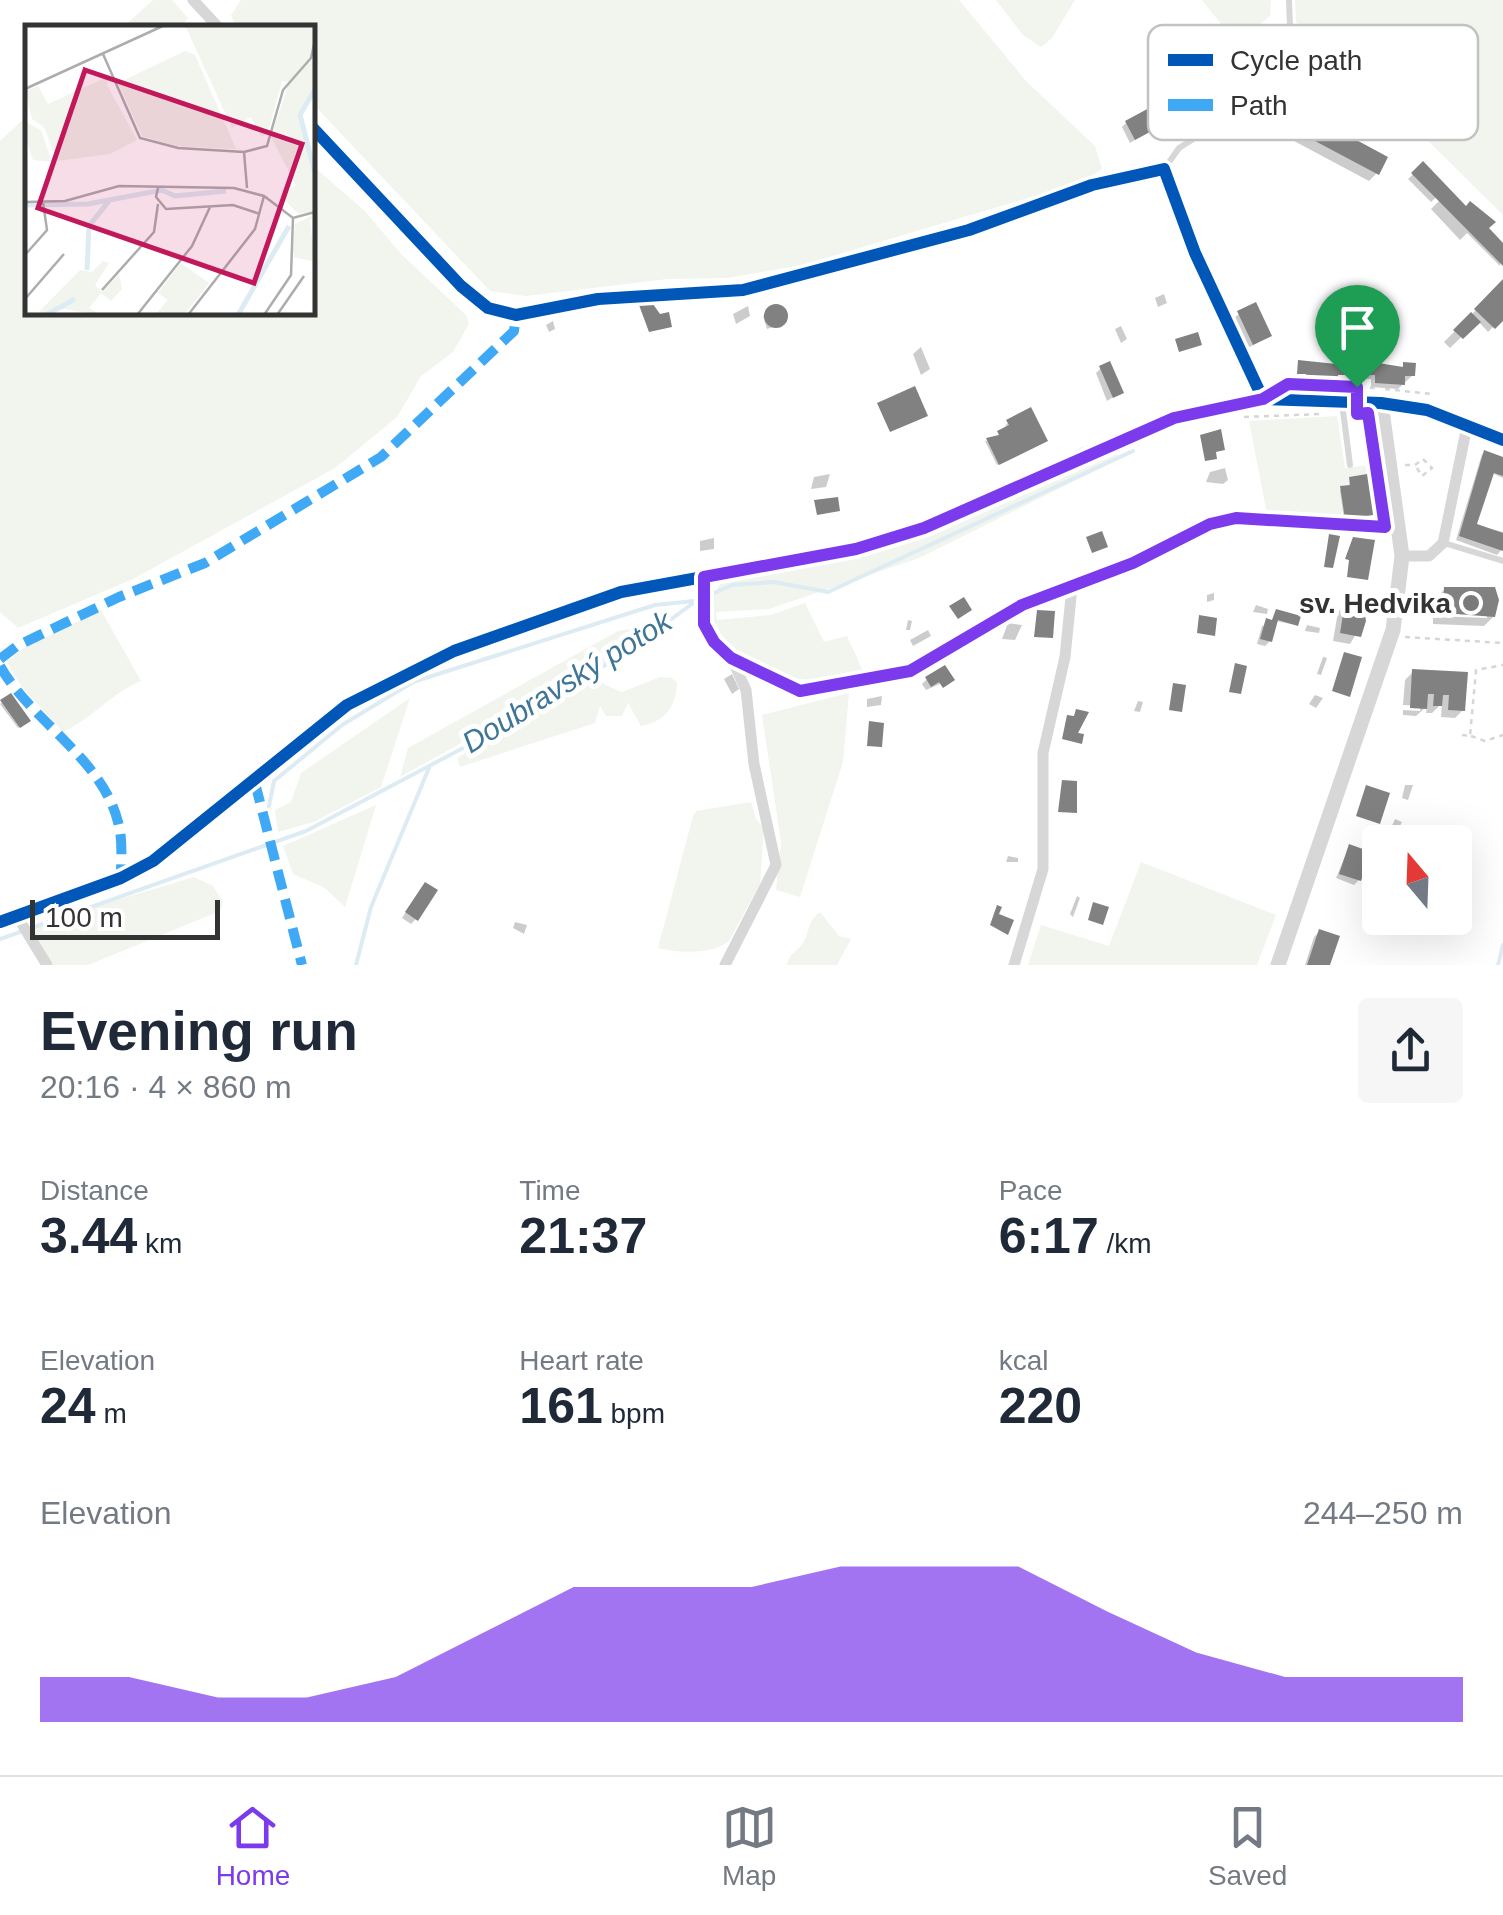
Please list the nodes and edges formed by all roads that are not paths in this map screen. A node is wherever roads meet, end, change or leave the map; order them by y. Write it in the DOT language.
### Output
graph roads {
  1 [pos="193,0"];
  2 [pos="1289,0"];
  3 [pos="216,25"];
  4 [pos="1290,25"];
  5 [pos="315,130"];
  6 [pos="1192,140"];
  7 [pos="1164,169"];
  8 [pos="1263,399"];
  9 [pos="1381,403"];
  10 [pos="1342,408"];
  11 [pos="1467,426"];
  12 [pos="1503,440"];
  13 [pos="1350,464"];
  14 [pos="1399,525"];
  15 [pos="1443,543"];
  16 [pos="1402,556"];
  17 [pos="1503,561"];
  18 [pos="704,577"];
  19 [pos="1072,587"];
  20 [pos="731,658"];
  21 [pos="17,916"];
  22 [pos="0,922"];
  23 [pos="46,965"];
  24 [pos="725,965"];
  25 [pos="1014,965"];
  26 [pos="1278,965"];
  1 -- 3 [label="street"];
  2 -- 4 [label="lane"];
  5 -- 7 [label="street"];
  6 -- 7 [label="lane"];
  7 -- 8 [label="street"];
  8 -- 10 [label="street"];
  8 -- 18 [label="street"];
  9 -- 10 [label="street"];
  9 -- 11 [label="street"];
  9 -- 14 [label="street"];
  10 -- 13 [label="lane"];
  11 -- 12 [label="street"];
  11 -- 15 [label="street"];
  14 -- 16 [label="street"];
  14 -- 19 [label="street"];
  15 -- 16 [label="street"];
  15 -- 17 [label="lane"];
  16 -- 26 [label="street"];
  18 -- 20 [label="street"];
  18 -- 21 [label="street"];
  19 -- 20 [label="street"];
  19 -- 25 [label="street"];
  20 -- 24 [label="street"];
  21 -- 22 [label="street"];
  21 -- 23 [label="street"];
}
